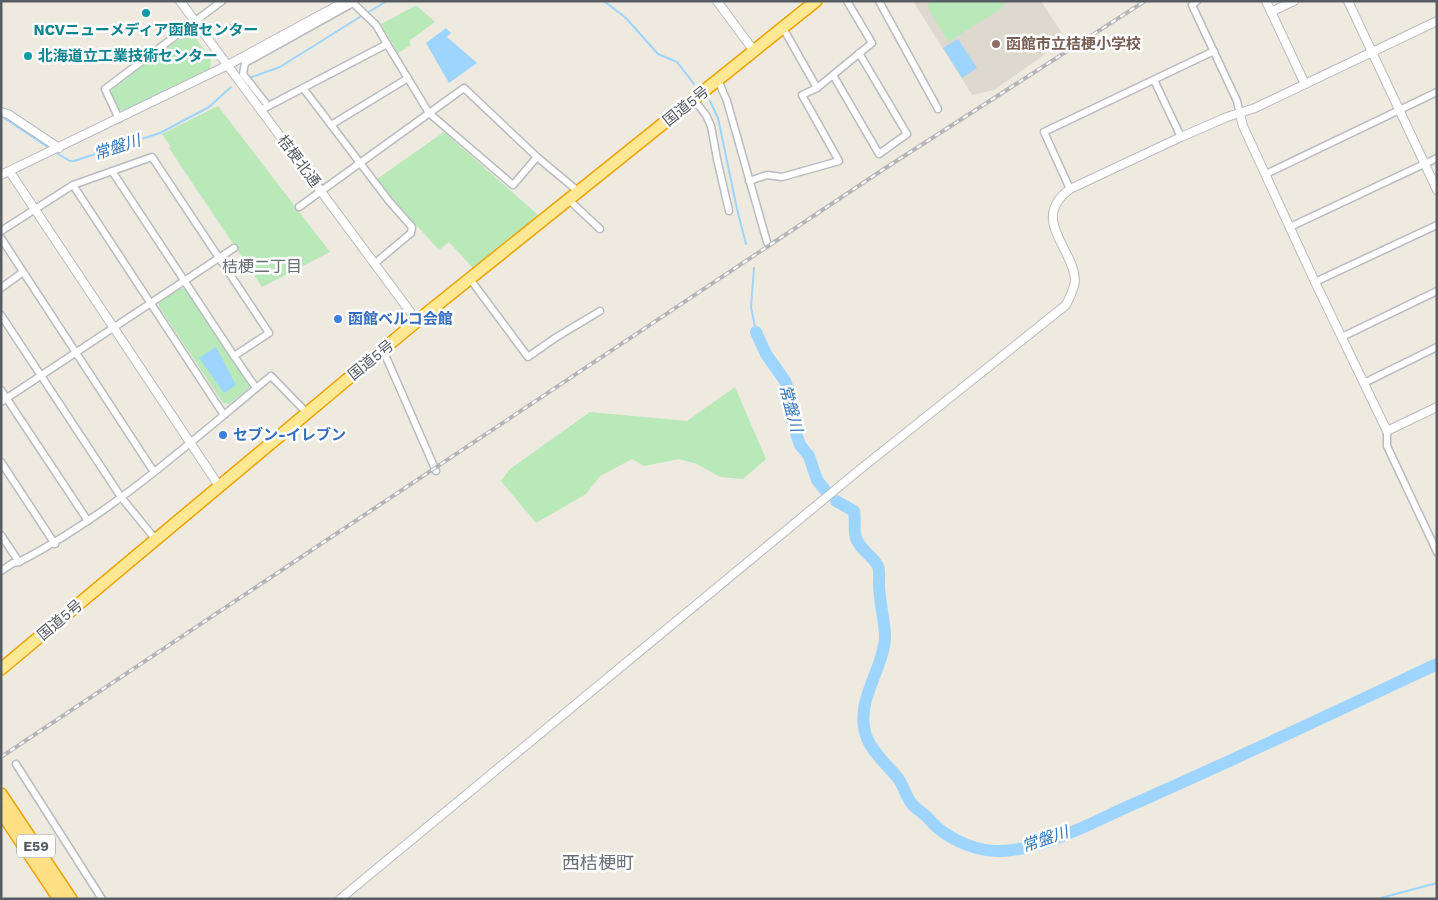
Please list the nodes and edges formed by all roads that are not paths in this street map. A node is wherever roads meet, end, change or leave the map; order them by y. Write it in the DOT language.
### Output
graph roads {
  1 [pos="180,1"];
  2 [pos="222,1"];
  3 [pos="717,1"];
  4 [pos="816,1"];
  5 [pos="847,1"];
  6 [pos="879,1"];
  7 [pos="1197,1"];
  8 [pos="1266,1"];
  9 [pos="1294,1"];
  10 [pos="1348,1"];
  11 [pos="350,2"];
  12 [pos="1271,12"];
  13 [pos="195,21"];
  14 [pos="1437,21"];
  15 [pos="783,28"];
  16 [pos="387,44"];
  17 [pos="754,51"];
  18 [pos="1214,51"];
  19 [pos="1372,52"];
  20 [pos="859,53"];
  21 [pos="228,65"];
  22 [pos="833,75"];
  23 [pos="408,78"];
  24 [pos="718,80"];
  25 [pos="1154,80"];
  26 [pos="1305,84"];
  27 [pos="303,88"];
  28 [pos="817,88"];
  29 [pos="1437,92"];
  30 [pos="694,100"];
  31 [pos="263,106"];
  32 [pos="938,109"];
  33 [pos="1399,110"];
  34 [pos="1,112"];
  35 [pos="429,113"];
  36 [pos="1240,114"];
  37 [pos="119,119"];
  38 [pos="331,125"];
  39 [pos="1181,137"];
  40 [pos="54,150"];
  41 [pos="537,157"];
  42 [pos="1437,158"];
  43 [pos="359,163"];
  44 [pos="1425,164"];
  45 [pos="112,171"];
  46 [pos="10,172"];
  47 [pos="1266,174"];
  48 [pos="1,175"];
  49 [pos="749,181"];
  50 [pos="72,185"];
  51 [pos="1070,189"];
  52 [pos="321,190"];
  53 [pos="1437,190"];
  54 [pos="579,192"];
  55 [pos="569,200"];
  56 [pos="299,207"];
  57 [pos="35,209"];
  58 [pos="729,212"];
  59 [pos="1437,225"];
  60 [pos="1290,227"];
  61 [pos="600,229"];
  62 [pos="1,231"];
  63 [pos="1,238"];
  64 [pos="767,242"];
  65 [pos="234,248"];
  66 [pos="218,258"];
  67 [pos="374,264"];
  68 [pos="23,272"];
  69 [pos="470,279"];
  70 [pos="185,281"];
  71 [pos="1315,282"];
  72 [pos="1,288"];
  73 [pos="1437,291"];
  74 [pos="150,304"];
  75 [pos="600,311"];
  76 [pos="1,315"];
  77 [pos="417,321"];
  78 [pos="114,328"];
  79 [pos="1342,337"];
  80 [pos="1437,347"];
  81 [pos="384,350"];
  82 [pos="76,353"];
  83 [pos="234,356"];
  84 [pos="41,375"];
  85 [pos="1364,383"];
  86 [pos="256,388"];
  87 [pos="1,390"];
  88 [pos="4,401"];
  89 [pos="1437,408"];
  90 [pos="307,413"];
  91 [pos="224,415"];
  92 [pos="1387,431"];
  93 [pos="190,443"];
  94 [pos="1,462"];
  95 [pos="436,471"];
  96 [pos="154,472"];
  97 [pos="219,486"];
  98 [pos="121,497"];
  99 [pos="88,520"];
  100 [pos="1,535"];
  101 [pos="1434,537"];
  102 [pos="156,540"];
  103 [pos="55,544"];
  104 [pos="1437,552"];
  105 [pos="19,562"];
  106 [pos="1,570"];
  107 [pos="1,669"];
  108 [pos="16,764"];
  109 [pos="1,794"];
  110 [pos="1,812"];
  111 [pos="59,899"];
  112 [pos="71,899"];
  113 [pos="102,899"];
  114 [pos="340,899"];
  1 -- 13 [label="street, 桔梗北通"];
  2 -- 13 [label="street"];
  3 -- 17 [label="street"];
  4 -- 15 [label="highway, 国道5号"];
  5 -- 20 [label="street"];
  6 -- 32 [label="street"];
  7 -- 18 [label="street"];
  8 -- 12 [label="street"];
  9 -- 12 [label="street"];
  10 -- 19 [label="street"];
  11 -- 16 [label="street"];
  11 -- 21 [label="street"];
  11 -- 31 [label="street"];
  12 -- 26 [label="street"];
  13 -- 21 [label="street, 桔梗北通"];
  13 -- 37 [label="street"];
  14 -- 19 [label="street"];
  15 -- 17 [label="highway, 国道5号"];
  15 -- 28 [label="street"];
  16 -- 23 [label="street"];
  16 -- 27 [label="street"];
  17 -- 24 [label="highway, 国道5号"];
  18 -- 25 [label="street"];
  18 -- 36 [label="street"];
  19 -- 26 [label="street"];
  19 -- 33 [label="street"];
  20 -- 22 [label="street"];
  20 -- 22 [label="street"];
  21 -- 31 [label="street, 桔梗北通"];
  21 -- 37 [label="street"];
  22 -- 28 [label="street"];
  23 -- 35 [label="street"];
  23 -- 38 [label="street"];
  24 -- 30 [label="highway, 国道5号"];
  24 -- 49 [label="street"];
  25 -- 39 [label="street"];
  25 -- 51 [label="street"];
  26 -- 36 [label="street"];
  27 -- 31 [label="street"];
  27 -- 38 [label="street"];
  28 -- 49 [label="street"];
  29 -- 33 [label="street"];
  30 -- 54 [label="highway, 国道5号"];
  30 -- 58 [label="street"];
  31 -- 52 [label="street, 桔梗北通"];
  33 -- 44 [label="street"];
  33 -- 47 [label="street"];
  34 -- 40 [label="street"];
  35 -- 41 [label="street"];
  35 -- 41 [label="street"];
  35 -- 43 [label="street"];
  36 -- 39 [label="street"];
  36 -- 47 [label="street"];
  37 -- 40 [label="street"];
  38 -- 43 [label="street"];
  39 -- 51 [label="street"];
  40 -- 46 [label="street"];
  41 -- 54 [label="street"];
  42 -- 44 [label="street"];
  43 -- 52 [label="street"];
  43 -- 67 [label="street"];
  44 -- 53 [label="street"];
  44 -- 60 [label="street"];
  45 -- 50 [label="street"];
  45 -- 66 [label="street"];
  45 -- 70 [label="street"];
  46 -- 48 [label="street"];
  46 -- 57 [label="street"];
  47 -- 60 [label="street"];
  49 -- 64 [label="street"];
  50 -- 57 [label="street"];
  50 -- 74 [label="street"];
  51 -- 114 [label="street"];
  52 -- 56 [label="street"];
  52 -- 67 [label="street, 桔梗北通"];
  54 -- 55 [label="highway, 国道5号"];
  55 -- 61 [label="street"];
  55 -- 69 [label="highway, 国道5号"];
  57 -- 62 [label="street"];
  57 -- 78 [label="street"];
  59 -- 71 [label="street"];
  60 -- 71 [label="street"];
  63 -- 68 [label="street"];
  65 -- 66 [label="street"];
  66 -- 70 [label="street"];
  66 -- 83 [label="street"];
  67 -- 77 [label="street, 桔梗北通"];
  68 -- 72 [label="street"];
  68 -- 82 [label="street"];
  69 -- 75 [label="street"];
  69 -- 77 [label="highway, 国道5号"];
  70 -- 74 [label="street"];
  70 -- 83 [label="street"];
  71 -- 79 [label="street"];
  73 -- 79 [label="street"];
  74 -- 78 [label="street"];
  74 -- 91 [label="street"];
  76 -- 84 [label="street"];
  77 -- 81 [label="highway, 国道5号"];
  78 -- 82 [label="street"];
  78 -- 93 [label="street"];
  79 -- 85 [label="street"];
  80 -- 85 [label="street"];
  81 -- 90 [label="highway, 国道5号"];
  81 -- 95 [label="street"];
  82 -- 84 [label="street"];
  82 -- 96 [label="street"];
  83 -- 86 [label="street"];
  84 -- 88 [label="street"];
  84 -- 98 [label="street"];
  85 -- 92 [label="street"];
  86 -- 90 [label="street"];
  86 -- 91 [label="street"];
  87 -- 88 [label="street"];
  88 -- 99 [label="street"];
  89 -- 92 [label="street"];
  90 -- 97 [label="highway, 国道5号"];
  91 -- 93 [label="street"];
  92 -- 101 [label="street"];
  93 -- 96 [label="street"];
  93 -- 97 [label="street"];
  94 -- 103 [label="street"];
  96 -- 98 [label="street"];
  97 -- 102 [label="highway, 国道5号"];
  98 -- 99 [label="street"];
  98 -- 102 [label="street"];
  99 -- 103 [label="street"];
  100 -- 105 [label="street"];
  101 -- 104 [label="street"];
  102 -- 107 [label="highway, 国道5号"];
  103 -- 105 [label="street"];
  105 -- 106 [label="street"];
  108 -- 113 [label="street"];
  109 -- 112 [label="highway, E59"];
  110 -- 111 [label="highway, E59"];
}
